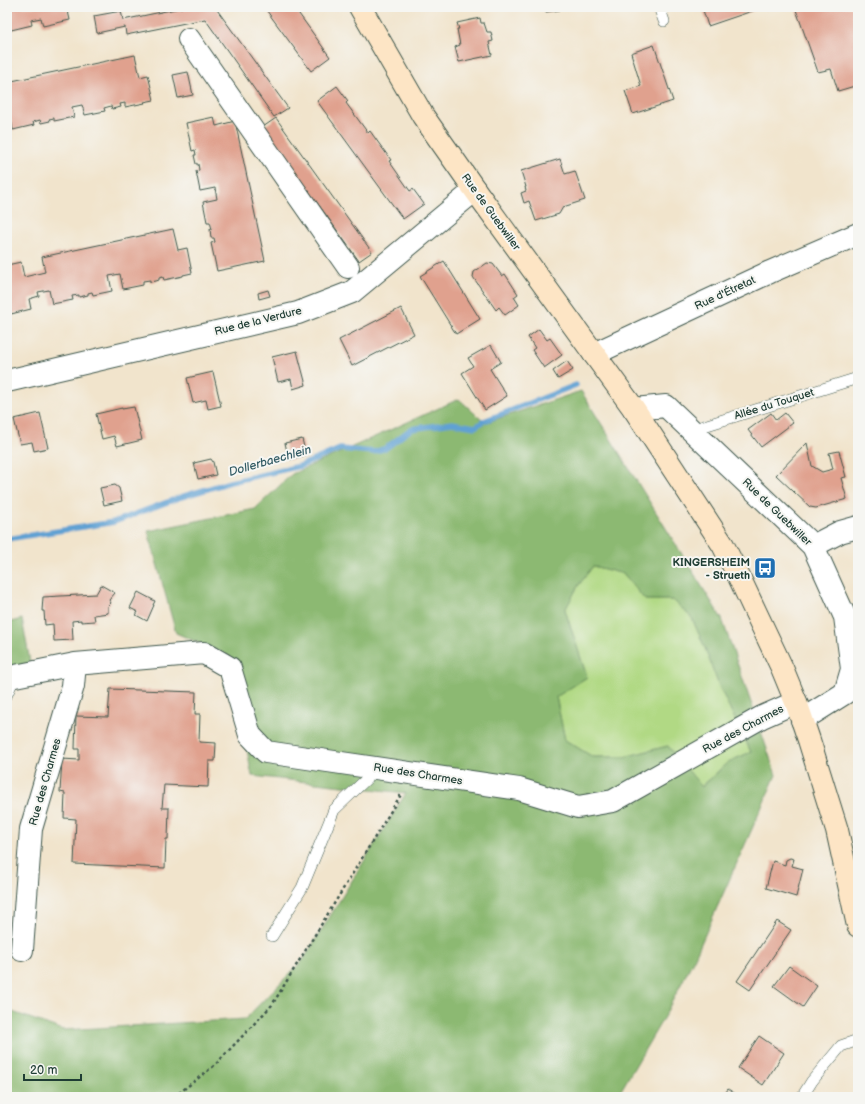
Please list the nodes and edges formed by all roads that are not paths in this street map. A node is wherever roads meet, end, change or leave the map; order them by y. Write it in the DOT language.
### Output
graph roads {
  1 [pos="360,7"];
  2 [pos="660,7"];
  3 [pos="664,21"];
  4 [pos="189,39"];
  5 [pos="475,190"];
  6 [pos="858,234"];
  7 [pos="354,276"];
  8 [pos="594,354"];
  9 [pos="858,378"];
  10 [pos="7,381"];
  11 [pos="634,409"];
  12 [pos="690,430"];
  13 [pos="858,527"];
  14 [pos="814,546"];
  15 [pos="74,664"];
  16 [pos="11,685"];
  17 [pos="799,711"];
  18 [pos="379,768"];
  19 [pos="858,926"];
  20 [pos="272,936"];
  21 [pos="22,950"];
  22 [pos="858,1040"];
  23 [pos="802,1097"];
  1 -- 5 [label="main road, Rue de Guebwiller"];
  2 -- 3 [label="lane"];
  4 -- 7 [label="street"];
  5 -- 7 [label="street, Rue de la Verdure"];
  5 -- 8 [label="main road, Rue de Guebwiller"];
  6 -- 8 [label="street, Rue d'Étretat"];
  7 -- 10 [label="street, Rue de la Verdure"];
  8 -- 11 [label="main road, Rue de Guebwiller"];
  9 -- 12 [label="lane, Allée du Touquet"];
  11 -- 12 [label="street, Rue de Guebwiller"];
  11 -- 17 [label="main road, Rue de Guebwiller"];
  12 -- 14 [label="street, Rue de Guebwiller"];
  13 -- 14 [label="street"];
  14 -- 17 [label="street, Rue de Guebwiller"];
  15 -- 16 [label="street, Rue des Charmes"];
  15 -- 18 [label="street, Rue des Charmes"];
  15 -- 21 [label="street, Rue des Charmes"];
  17 -- 18 [label="street, Rue des Charmes"];
  17 -- 19 [label="main road, Rue de Guebwiller"];
  18 -- 20 [label="lane"];
  22 -- 23 [label="lane"];
}
